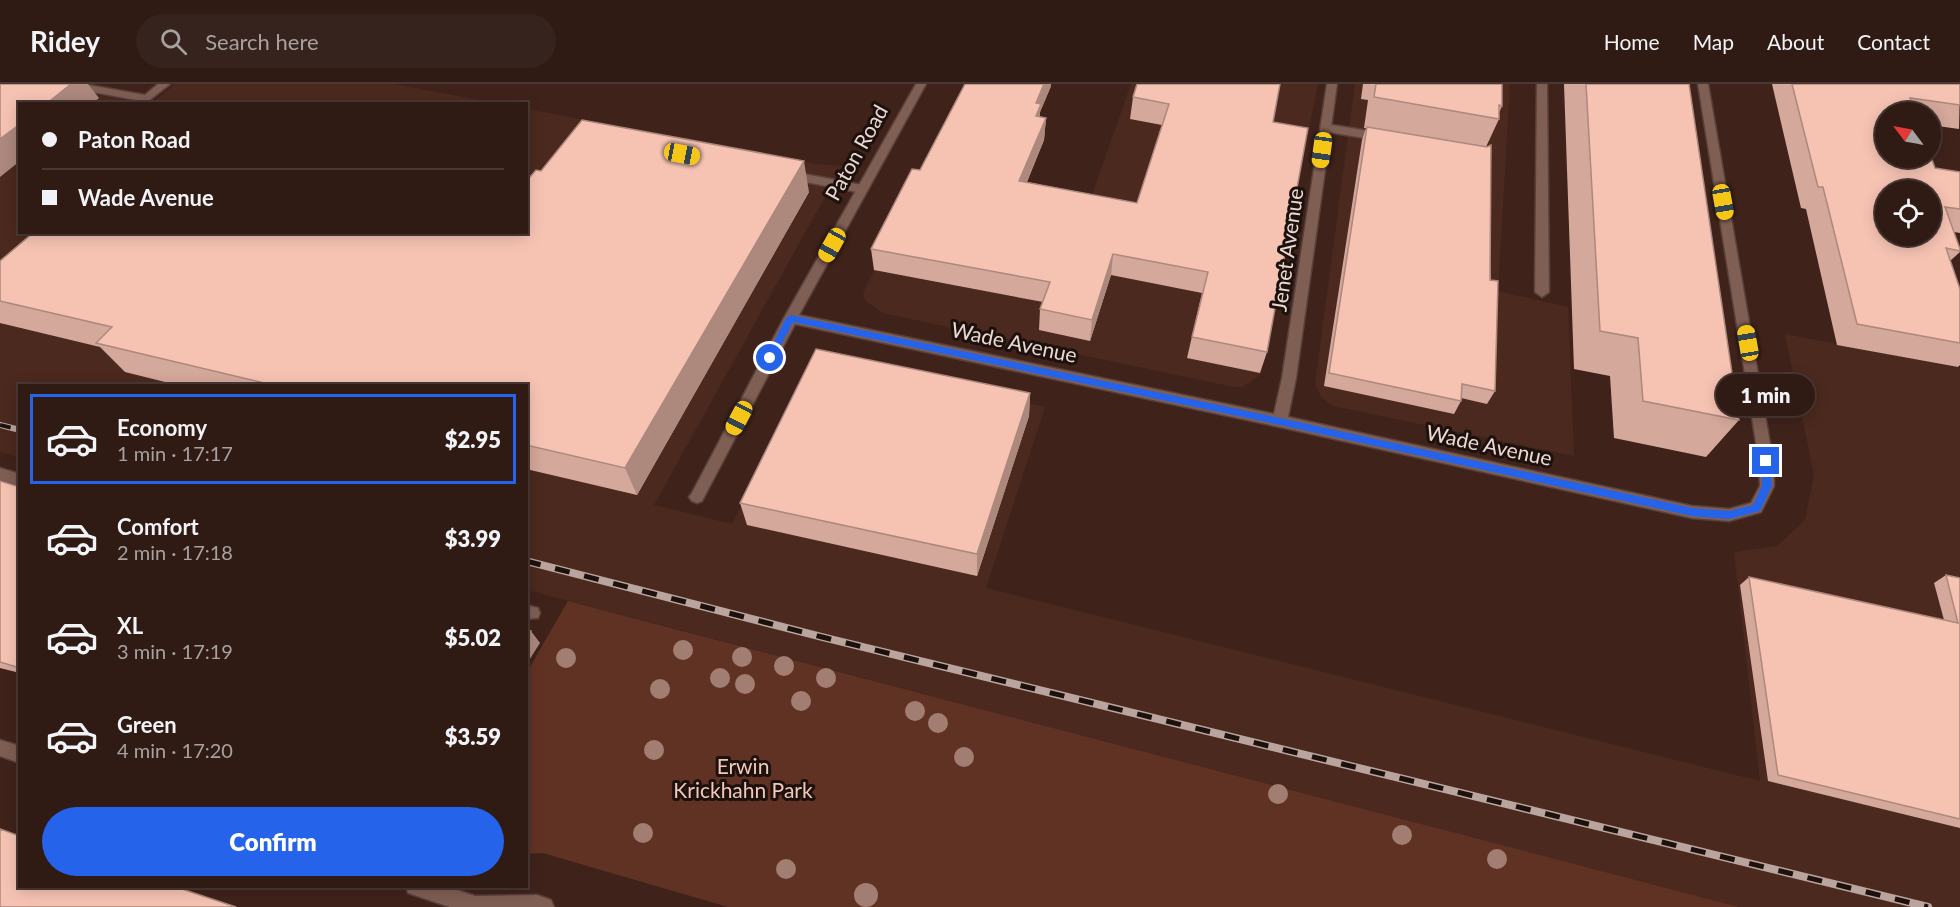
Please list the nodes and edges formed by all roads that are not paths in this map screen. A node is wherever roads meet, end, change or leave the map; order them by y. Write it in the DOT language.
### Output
graph roads {
  1 [pos="65,84"];
  2 [pos="165,84"];
  3 [pos="921,84"];
  4 [pos="1332,84"];
  5 [pos="1542,84"];
  6 [pos="1702,84"];
  7 [pos="1326,128"];
  8 [pos="1390,139"];
  9 [pos="780,173"];
  10 [pos="862,189"];
  11 [pos="1542,292"];
  12 [pos="791,318"];
  13 [pos="1280,421"];
  14 [pos="0,474"];
  15 [pos="18,479"];
  16 [pos="697,497"];
  17 [pos="0,748"];
  18 [pos="18,753"];
  19 [pos="421,888"];
  20 [pos="475,907"];
  21 [pos="544,907"];
  1 -- 2 [label="street"];
  3 -- 10 [label="street, Paton Road"];
  4 -- 7 [label="street, Jenet Avenue"];
  5 -- 11 [label="street"];
  6 -- 13 [label="street, Wade Avenue"];
  7 -- 8 [label="street"];
  7 -- 13 [label="street, Jenet Avenue"];
  9 -- 10 [label="street"];
  10 -- 12 [label="street, Paton Road"];
  12 -- 13 [label="street, Wade Avenue"];
  12 -- 16 [label="street, Paton Road"];
  14 -- 15 [label="street"];
  17 -- 18 [label="street"];
  19 -- 20 [label="street"];
  20 -- 21 [label="street"];
}
